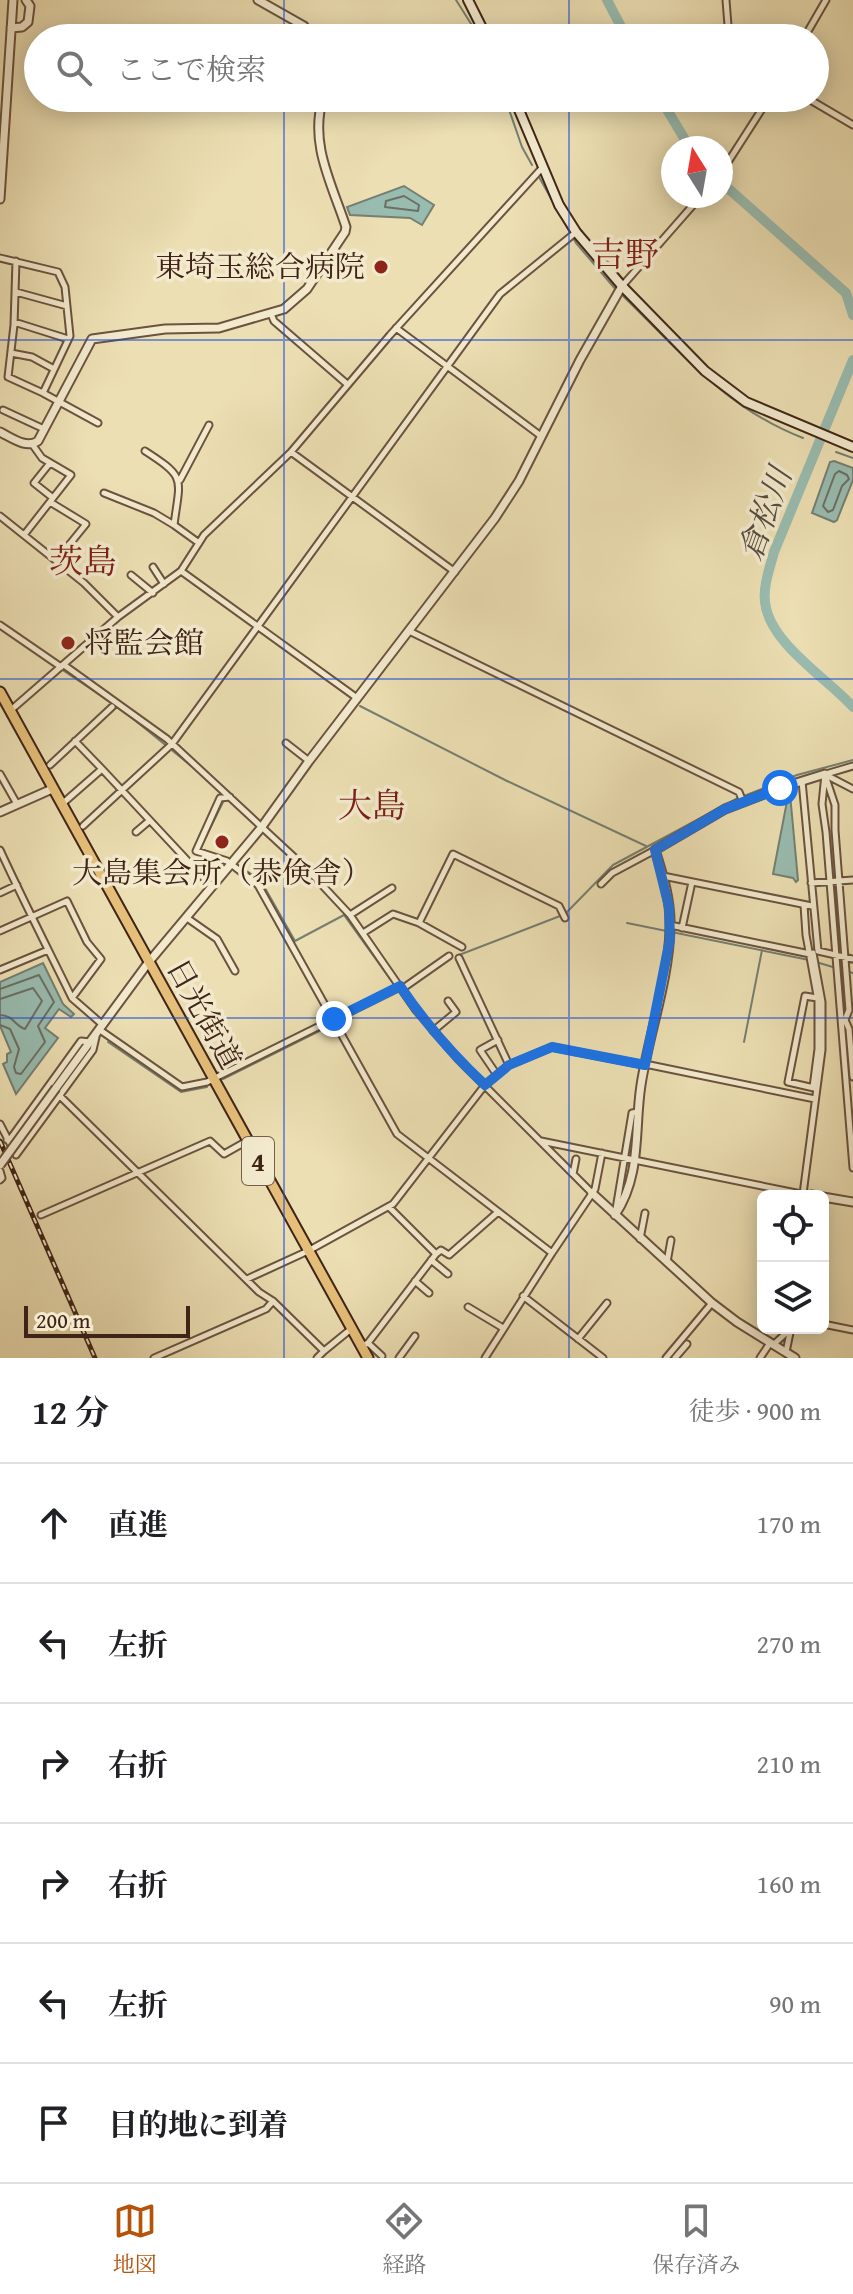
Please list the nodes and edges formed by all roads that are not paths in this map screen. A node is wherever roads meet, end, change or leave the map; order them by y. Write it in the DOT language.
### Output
graph roads {
  1 [pos="13,0"];
  2 [pos="26,0"];
  3 [pos="258,0"];
  4 [pos="468,0"];
  5 [pos="726,0"];
  6 [pos="826,0"];
  7 [pos="26,24"];
  8 [pos="300,24"];
  9 [pos="480,24"];
  10 [pos="728,24"];
  11 [pos="812,24"];
  12 [pos="24,25"];
  13 [pos="11,28"];
  14 [pos="4,88"];
  15 [pos="829,111"];
  16 [pos="317,112"];
  17 [pos="520,112"];
  18 [pos="760,112"];
  19 [pos="853,125"];
  20 [pos="733,154"];
  21 [pos="542,168"];
  22 [pos="1,177"];
  23 [pos="0,199"];
  24 [pos="690,208"];
  25 [pos="576,232"];
  26 [pos="0,258"];
  27 [pos="16,261"];
  28 [pos="622,286"];
  29 [pos="16,292"];
  30 [pos="67,306"];
  31 [pos="271,314"];
  32 [pos="14,322"];
  33 [pos="396,328"];
  34 [pos="68,339"];
  35 [pos="11,353"];
  36 [pos="446,367"];
  37 [pos="54,369"];
  38 [pos="347,384"];
  39 [pos="43,393"];
  40 [pos="58,402"];
  41 [pos="3,410"];
  42 [pos="98,423"];
  43 [pos="209,425"];
  44 [pos="44,429"];
  45 [pos="0,432"];
  46 [pos="541,436"];
  47 [pos="32,444"];
  48 [pos="853,447"];
  49 [pos="145,451"];
  50 [pos="291,452"];
  51 [pos="50,463"];
  52 [pos="180,481"];
  53 [pos="104,493"];
  54 [pos="353,496"];
  55 [pos="51,500"];
  56 [pos="0,516"];
  57 [pos="174,525"];
  58 [pos="24,535"];
  59 [pos="199,543"];
  60 [pos="56,561"];
  61 [pos="153,567"];
  62 [pos="181,571"];
  63 [pos="455,572"];
  64 [pos="131,575"];
  65 [pos="164,584"];
  66 [pos="153,593"];
  67 [pos="118,617"];
  68 [pos="0,625"];
  69 [pos="258,627"];
  70 [pos="409,631"];
  71 [pos="63,666"];
  72 [pos="0,692"];
  73 [pos="357,698"];
  74 [pos="112,707"];
  75 [pos="10,710"];
  76 [pos="75,741"];
  77 [pos="286,743"];
  78 [pos="172,744"];
  79 [pos="309,761"];
  80 [pos="50,765"];
  81 [pos="853,766"];
  82 [pos="102,769"];
  83 [pos="0,774"];
  84 [pos="825,774"];
  85 [pos="802,780"];
  86 [pos="52,789"];
  87 [pos="853,789"];
  88 [pos="121,791"];
  89 [pos="230,797"];
  90 [pos="743,802"];
  91 [pos="17,804"];
  92 [pos="61,805"];
  93 [pos="0,812"];
  94 [pos="149,821"];
  95 [pos="83,826"];
  96 [pos="261,828"];
  97 [pos="136,832"];
  98 [pos="655,850"];
  99 [pos="0,853"];
  100 [pos="232,865"];
  101 [pos="663,876"];
  102 [pos="853,880"];
  103 [pos="830,881"];
  104 [pos="839,881"];
  105 [pos="692,882"];
  106 [pos="811,883"];
  107 [pos="601,884"];
  108 [pos="17,885"];
  109 [pos="212,887"];
  110 [pos="392,888"];
  111 [pos="0,893"];
  112 [pos="804,905"];
  113 [pos="812,906"];
  114 [pos="350,915"];
  115 [pos="32,917"];
  116 [pos="187,918"];
  117 [pos="565,918"];
  118 [pos="419,923"];
  119 [pos="670,925"];
  120 [pos="682,928"];
  121 [pos="0,931"];
  122 [pos="363,933"];
  123 [pos="462,947"];
  124 [pos="48,950"];
  125 [pos="814,952"];
  126 [pos="836,955"];
  127 [pos="449,956"];
  128 [pos="844,957"];
  129 [pos="459,958"];
  130 [pos="853,959"];
  131 [pos="148,963"];
  132 [pos="0,970"];
  133 [pos="235,971"];
  134 [pos="838,974"];
  135 [pos="850,977"];
  136 [pos="401,987"];
  137 [pos="72,998"];
  138 [pos="817,998"];
  139 [pos="850,999"];
  140 [pos="448,1001"];
  141 [pos="849,1010"];
  142 [pos="839,1011"];
  143 [pos="334,1019"];
  144 [pos="848,1029"];
  145 [pos="433,1031"];
  146 [pos="97,1033"];
  147 [pos="498,1040"];
  148 [pos="509,1065"];
  149 [pos="645,1065"];
  150 [pos="497,1075"];
  151 [pos="853,1077"];
  152 [pos="213,1079"];
  153 [pos="485,1085"];
  154 [pos="815,1088"];
  155 [pos="58,1092"];
  156 [pos="815,1099"];
  157 [pos="851,1109"];
  158 [pos="638,1112"];
  159 [pos="0,1124"];
  160 [pos="7,1140"];
  161 [pos="247,1141"];
  162 [pos="541,1141"];
  163 [pos="602,1153"];
  164 [pos="623,1157"];
  165 [pos="428,1158"];
  166 [pos="576,1159"];
  167 [pos="636,1160"];
  168 [pos="0,1165"];
  169 [pos="853,1168"];
  170 [pos="0,1171"];
  171 [pos="138,1172"];
  172 [pos="573,1174"];
  173 [pos="0,1180"];
  174 [pos="782,1190"];
  175 [pos="811,1190"];
  176 [pos="592,1193"];
  177 [pos="829,1199"];
  178 [pos="853,1202"];
  179 [pos="389,1207"];
  180 [pos="498,1212"];
  181 [pos="645,1213"];
  182 [pos="41,1215"];
  183 [pos="615,1215"];
  184 [pos="640,1239"];
  185 [pos="671,1240"];
  186 [pos="308,1251"];
  187 [pos="552,1253"];
  188 [pos="436,1254"];
  189 [pos="431,1260"];
  190 [pos="667,1263"];
  191 [pos="448,1274"];
  192 [pos="247,1279"];
  193 [pos="415,1281"];
  194 [pos="429,1293"];
  195 [pos="523,1296"];
  196 [pos="273,1301"];
  197 [pos="607,1303"];
  198 [pos="712,1303"];
  199 [pos="468,1307"];
  200 [pos="829,1325"];
  201 [pos="503,1328"];
  202 [pos="351,1329"];
  203 [pos="853,1330"];
  204 [pos="785,1334"];
  205 [pos="788,1334"];
  206 [pos="415,1336"];
  207 [pos="578,1339"];
  208 [pos="687,1344"];
  209 [pos="772,1344"];
  210 [pos="365,1345"];
  211 [pos="324,1351"];
  212 [pos="786,1352"];
  213 [pos="382,1357"];
  214 [pos="154,1358"];
  215 [pos="317,1358"];
  216 [pos="368,1358"];
  217 [pos="399,1358"];
  218 [pos="485,1358"];
  219 [pos="603,1358"];
  220 [pos="666,1358"];
  221 [pos="675,1358"];
  222 [pos="760,1358"];
  223 [pos="795,1358"];
  1 -- 13 [label="street"];
  2 -- 7 [label="street"];
  3 -- 8 [label="street"];
  4 -- 9 [label="main road"];
  5 -- 10 [label="street"];
  6 -- 11 [label="street"];
  12 -- 13 [label="street"];
  13 -- 14 [label="street"];
  14 -- 22 [label="street"];
  15 -- 19 [label="street"];
  16 -- 31 [label="street"];
  17 -- 21 [label="main road"];
  18 -- 20 [label="street"];
  21 -- 25 [label="main road"];
  21 -- 33 [label="street"];
  22 -- 23 [label="street"];
  24 -- 28 [label="street"];
  25 -- 28 [label="main road"];
  25 -- 36 [label="street"];
  26 -- 27 [label="street"];
  27 -- 29 [label="street"];
  27 -- 30 [label="street"];
  28 -- 46 [label="street"];
  28 -- 48 [label="main road"];
  29 -- 30 [label="street"];
  29 -- 32 [label="street"];
  30 -- 34 [label="street"];
  31 -- 38 [label="street"];
  31 -- 40 [label="street"];
  32 -- 34 [label="street"];
  32 -- 35 [label="street"];
  33 -- 36 [label="street"];
  33 -- 38 [label="street"];
  34 -- 37 [label="street"];
  35 -- 37 [label="street"];
  35 -- 39 [label="street"];
  36 -- 46 [label="street"];
  36 -- 54 [label="street"];
  37 -- 39 [label="street"];
  38 -- 50 [label="street"];
  39 -- 40 [label="street"];
  40 -- 42 [label="street"];
  40 -- 44 [label="street"];
  41 -- 44 [label="street"];
  43 -- 52 [label="street"];
  44 -- 47 [label="street"];
  45 -- 47 [label="street"];
  46 -- 63 [label="street"];
  47 -- 51 [label="street"];
  49 -- 52 [label="street"];
  50 -- 54 [label="street"];
  50 -- 59 [label="street"];
  51 -- 55 [label="street"];
  51 -- 55 [label="street"];
  52 -- 57 [label="street"];
  53 -- 57 [label="street"];
  54 -- 63 [label="street"];
  54 -- 69 [label="street"];
  55 -- 58 [label="street"];
  55 -- 60 [label="street"];
  56 -- 58 [label="street"];
  57 -- 59 [label="street"];
  58 -- 60 [label="street"];
  59 -- 62 [label="street"];
  60 -- 67 [label="street"];
  61 -- 65 [label="street"];
  62 -- 65 [label="street"];
  62 -- 69 [label="street"];
  63 -- 70 [label="street"];
  64 -- 66 [label="street"];
  65 -- 66 [label="street"];
  66 -- 67 [label="street"];
  67 -- 71 [label="street"];
  68 -- 71 [label="street"];
  69 -- 73 [label="street"];
  69 -- 78 [label="street"];
  70 -- 73 [label="street"];
  70 -- 90 [label="street"];
  71 -- 75 [label="street"];
  71 -- 78 [label="street"];
  72 -- 75 [label="highway, 日光街道 / 4"];
  73 -- 79 [label="street"];
  74 -- 76 [label="street"];
  75 -- 86 [label="highway, 日光街道 / 4"];
  76 -- 80 [label="street"];
  76 -- 82 [label="street"];
  77 -- 79 [label="street"];
  78 -- 88 [label="street"];
  78 -- 89 [label="street"];
  79 -- 96 [label="street"];
  81 -- 84 [label="street"];
  82 -- 88 [label="street"];
  82 -- 92 [label="street"];
  83 -- 91 [label="street"];
  84 -- 85 [label="street"];
  84 -- 87 [label="street"];
  84 -- 103 [label="street"];
  84 -- 104 [label="street"];
  85 -- 90 [label="street"];
  85 -- 106 [label="street"];
  86 -- 91 [label="street"];
  86 -- 92 [label="highway, 日光街道 / 4"];
  88 -- 94 [label="street"];
  88 -- 95 [label="street"];
  89 -- 96 [label="street"];
  89 -- 100 [label="street"];
  90 -- 98 [label="street"];
  91 -- 93 [label="street"];
  92 -- 131 [label="highway, 日光街道 / 4"];
  94 -- 97 [label="street"];
  94 -- 109 [label="street"];
  96 -- 100 [label="street"];
  96 -- 114 [label="street"];
  98 -- 101 [label="street"];
  98 -- 107 [label="street"];
  99 -- 108 [label="street"];
  100 -- 109 [label="street"];
  100 -- 143 [label="street"];
  101 -- 105 [label="street"];
  101 -- 119 [label="street"];
  102 -- 104 [label="street"];
  103 -- 104 [label="street"];
  103 -- 106 [label="street"];
  103 -- 126 [label="street"];
  104 -- 128 [label="street"];
  105 -- 112 [label="street"];
  105 -- 120 [label="street"];
  106 -- 113 [label="street"];
  108 -- 111 [label="street"];
  108 -- 115 [label="street"];
  109 -- 116 [label="street"];
  110 -- 114 [label="street"];
  112 -- 113 [label="street"];
  112 -- 125 [label="street"];
  113 -- 125 [label="street"];
  114 -- 122 [label="street"];
  115 -- 121 [label="street"];
  115 -- 124 [label="street"];
  115 -- 137 [label="street"];
  116 -- 131 [label="street"];
  116 -- 133 [label="street"];
  117 -- 118 [label="street"];
  118 -- 122 [label="street"];
  118 -- 123 [label="street"];
  119 -- 120 [label="street"];
  119 -- 149 [label="street"];
  120 -- 125 [label="street"];
  122 -- 136 [label="street"];
  124 -- 132 [label="street"];
  124 -- 137 [label="street"];
  125 -- 126 [label="street"];
  125 -- 138 [label="street"];
  125 -- 154 [label="street"];
  126 -- 128 [label="street"];
  126 -- 134 [label="street"];
  127 -- 136 [label="street"];
  128 -- 130 [label="street"];
  128 -- 135 [label="street"];
  129 -- 147 [label="street"];
  131 -- 146 [label="street"];
  131 -- 152 [label="highway, 日光街道 / 4"];
  134 -- 135 [label="street"];
  134 -- 142 [label="street"];
  135 -- 139 [label="street"];
  136 -- 143 [label="street"];
  136 -- 145 [label="street"];
  137 -- 146 [label="street"];
  138 -- 154 [label="street"];
  138 -- 154 [label="street"];
  139 -- 141 [label="street"];
  140 -- 145 [label="street"];
  141 -- 142 [label="street"];
  141 -- 144 [label="street"];
  142 -- 144 [label="street"];
  143 -- 152 [label="street"];
  143 -- 165 [label="street"];
  144 -- 151 [label="street"];
  144 -- 157 [label="street"];
  145 -- 153 [label="street"];
  146 -- 152 [label="street"];
  146 -- 155 [label="street"];
  146 -- 160 [label="street"];
  147 -- 148 [label="street"];
  147 -- 150 [label="street"];
  148 -- 149 [label="street"];
  148 -- 150 [label="street"];
  149 -- 156 [label="street"];
  149 -- 158 [label="street"];
  150 -- 153 [label="street"];
  152 -- 161 [label="highway, 日光街道 / 4"];
  153 -- 162 [label="street"];
  153 -- 165 [label="street"];
  154 -- 156 [label="street"];
  155 -- 160 [label="street"];
  155 -- 168 [label="street, bridge"];
  155 -- 171 [label="street"];
  156 -- 175 [label="street"];
  157 -- 169 [label="street"];
  158 -- 164 [label="street"];
  158 -- 167 [label="street"];
  159 -- 160 [label="street"];
  161 -- 171 [label="street"];
  161 -- 186 [label="highway, 日光街道 / 4"];
  162 -- 163 [label="street"];
  162 -- 172 [label="street"];
  163 -- 164 [label="street"];
  163 -- 176 [label="street"];
  164 -- 167 [label="street"];
  164 -- 183 [label="street"];
  165 -- 179 [label="street"];
  165 -- 180 [label="street"];
  166 -- 172 [label="street"];
  167 -- 174 [label="street"];
  167 -- 183 [label="street"];
  170 -- 173 [label="street"];
  171 -- 182 [label="street"];
  171 -- 192 [label="street"];
  172 -- 176 [label="street"];
  176 -- 183 [label="street"];
  176 -- 187 [label="street"];
  177 -- 178 [label="street"];
  179 -- 186 [label="street"];
  179 -- 188 [label="street"];
  180 -- 187 [label="street"];
  180 -- 188 [label="street"];
  181 -- 184 [label="street"];
  183 -- 184 [label="street"];
  184 -- 190 [label="street"];
  185 -- 190 [label="street"];
  186 -- 192 [label="street"];
  186 -- 202 [label="highway, 日光街道 / 4"];
  187 -- 195 [label="street"];
  188 -- 189 [label="street"];
  189 -- 191 [label="street"];
  189 -- 193 [label="street"];
  190 -- 198 [label="street"];
  192 -- 196 [label="street"];
  193 -- 194 [label="street"];
  193 -- 210 [label="street"];
  195 -- 201 [label="street"];
  195 -- 207 [label="street"];
  196 -- 211 [label="street"];
  196 -- 214 [label="street"];
  197 -- 207 [label="street"];
  198 -- 209 [label="street"];
  198 -- 220 [label="street"];
  199 -- 201 [label="street"];
  200 -- 203 [label="street"];
  201 -- 218 [label="street"];
  202 -- 210 [label="highway, 日光街道 / 4"];
  202 -- 211 [label="street"];
  204 -- 209 [label="street"];
  205 -- 212 [label="street"];
  206 -- 217 [label="street"];
  207 -- 219 [label="street"];
  208 -- 221 [label="street"];
  209 -- 212 [label="street"];
  209 -- 222 [label="street"];
  210 -- 213 [label="street"];
  210 -- 216 [label="highway, 日光街道 / 4"];
  211 -- 215 [label="street"];
  212 -- 223 [label="street"];
}
